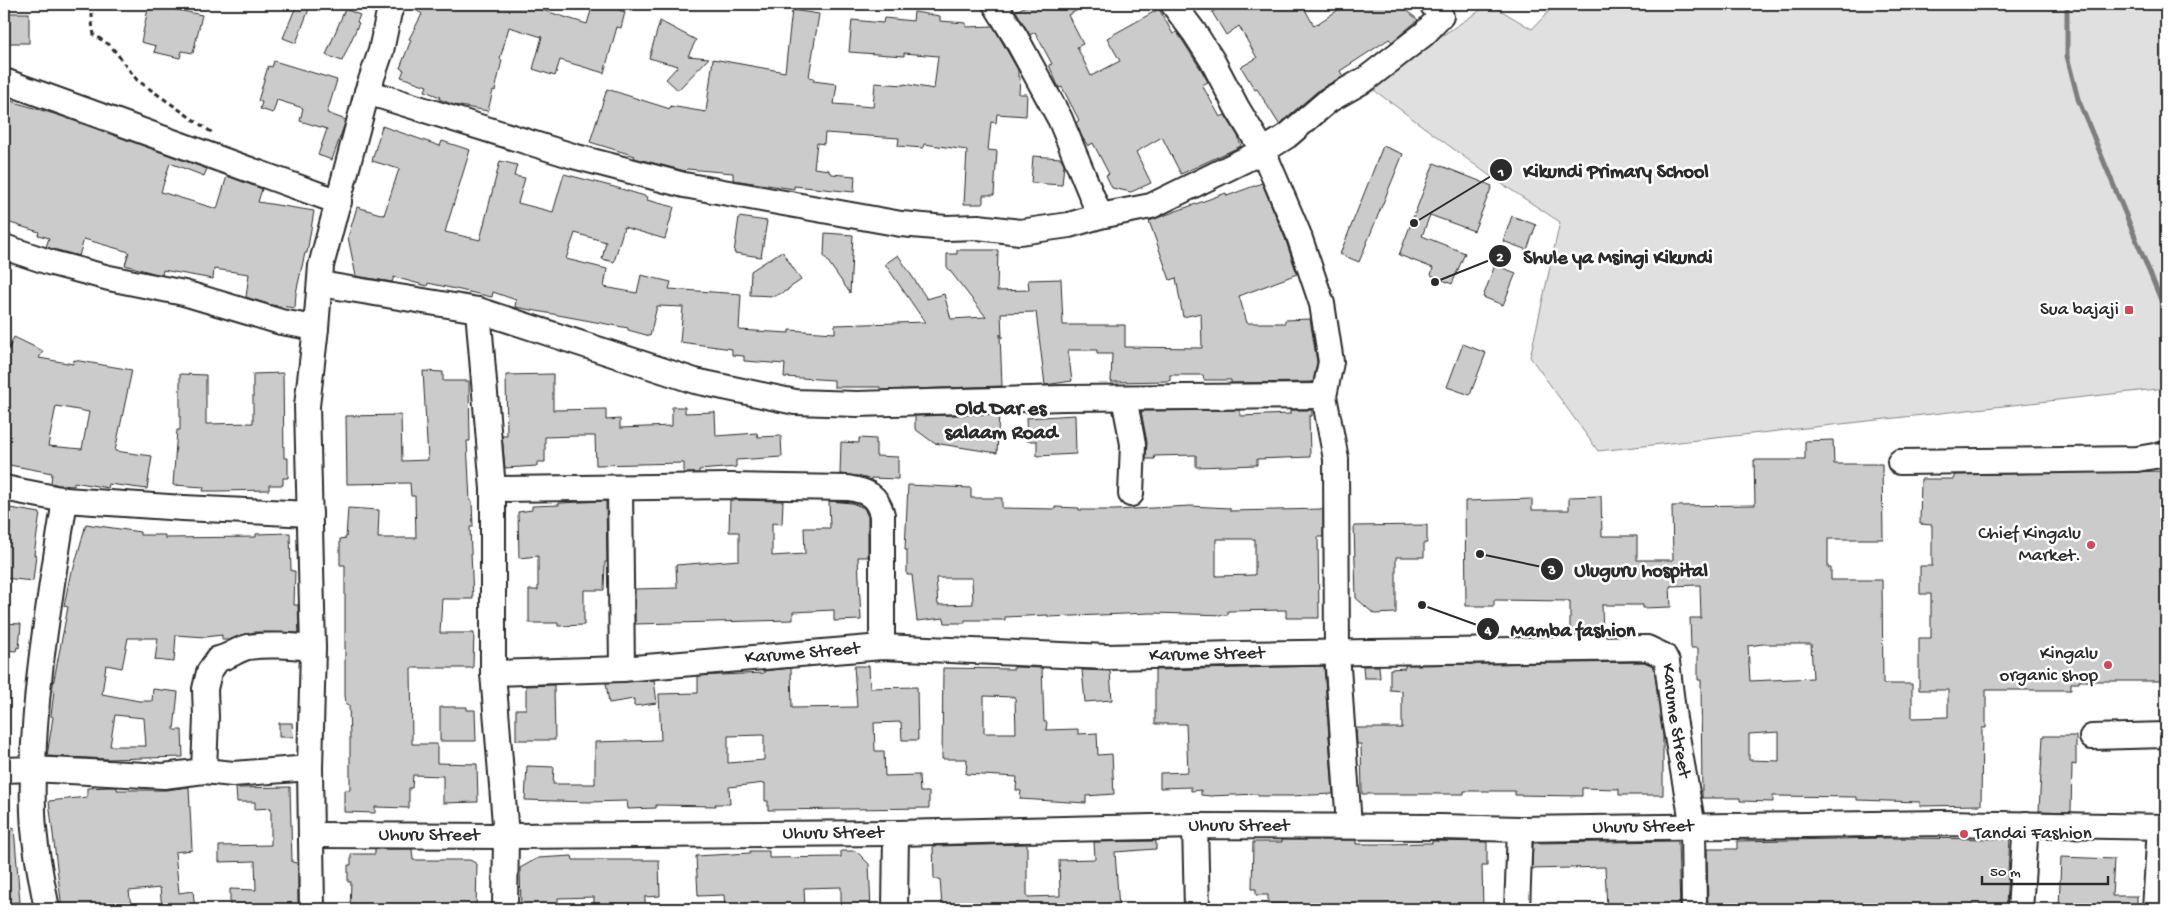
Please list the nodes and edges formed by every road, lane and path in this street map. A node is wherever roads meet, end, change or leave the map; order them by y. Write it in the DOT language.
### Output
graph roads {
  1 [pos="92,4"];
  2 [pos="393,4"];
  3 [pos="995,4"];
  4 [pos="1173,4"];
  5 [pos="1442,8"];
  6 [pos="4,81"];
  7 [pos="367,92"];
  8 [pos="1263,151"];
  9 [pos="212,156"];
  10 [pos="339,202"];
  11 [pos="1100,216"];
  12 [pos="4,247"];
  13 [pos="320,284"];
  14 [pos="478,310"];
  15 [pos="316,328"];
  16 [pos="1324,396"];
  17 [pos="1124,398"];
  18 [pos="2166,454"];
  19 [pos="1900,462"];
  20 [pos="4,488"];
  21 [pos="620,488"];
  22 [pos="493,489"];
  23 [pos="1132,494"];
  24 [pos="66,500"];
  25 [pos="310,514"];
  26 [pos="882,647"];
  27 [pos="313,648"];
  28 [pos="1338,653"];
  29 [pos="622,669"];
  30 [pos="493,673"];
  31 [pos="2166,735"];
  32 [pos="2092,737"];
  33 [pos="310,768"];
  34 [pos="32,769"];
  35 [pos="4,770"];
  36 [pos="204,771"];
  37 [pos="2026,824"];
  38 [pos="1195,826"];
  39 [pos="1349,826"];
  40 [pos="1693,827"];
  41 [pos="2163,827"];
  42 [pos="1520,829"];
  43 [pos="896,833"];
  44 [pos="311,835"];
  45 [pos="506,836"];
  46 [pos="47,909"];
  47 [pos="312,909"];
  48 [pos="505,909"];
  49 [pos="895,909"];
  50 [pos="1198,909"];
  51 [pos="1516,909"];
  52 [pos="1694,909"];
  53 [pos="2020,909"];
  54 [pos="2155,909"];
  1 -- 9 [label="path"];
  2 -- 7 [label="street"];
  3 -- 11 [label="street"];
  4 -- 8 [label="street"];
  5 -- 8 [label="street"];
  6 -- 9 [label="street"];
  7 -- 10 [label="street"];
  7 -- 11 [label="street"];
  8 -- 11 [label="street"];
  8 -- 16 [label="street"];
  9 -- 10 [label="street"];
  10 -- 13 [label="street"];
  12 -- 15 [label="street"];
  13 -- 14 [label="street"];
  13 -- 15 [label="street"];
  14 -- 17 [label="street"];
  14 -- 22 [label="street"];
  15 -- 25 [label="street"];
  16 -- 17 [label="street"];
  16 -- 28 [label="street"];
  17 -- 23 [label="street"];
  18 -- 19 [label="street"];
  20 -- 24 [label="street"];
  21 -- 22 [label="street"];
  21 -- 26 [label="street"];
  21 -- 29 [label="street"];
  22 -- 30 [label="street"];
  24 -- 25 [label="street"];
  24 -- 34 [label="street"];
  25 -- 27 [label="street"];
  26 -- 28 [label="street, Karume Street"];
  26 -- 29 [label="street, Karume Street"];
  27 -- 33 [label="street"];
  27 -- 36 [label="street"];
  28 -- 39 [label="street"];
  28 -- 40 [label="street, Karume Street"];
  29 -- 30 [label="street, Karume Street"];
  30 -- 45 [label="street"];
  31 -- 32 [label="street"];
  33 -- 36 [label="street"];
  33 -- 44 [label="street"];
  34 -- 35 [label="street"];
  34 -- 36 [label="street"];
  34 -- 46 [label="street"];
  37 -- 40 [label="street, Uhuru Street"];
  37 -- 41 [label="street, Uhuru Street"];
  37 -- 53 [label="street"];
  38 -- 39 [label="street, Uhuru Street"];
  38 -- 43 [label="street, Uhuru Street"];
  38 -- 50 [label="street"];
  39 -- 42 [label="street, Uhuru Street"];
  40 -- 42 [label="street, Uhuru Street"];
  40 -- 52 [label="street, Karume Street"];
  41 -- 54 [label="street"];
  42 -- 51 [label="street"];
  43 -- 45 [label="street, Uhuru Street"];
  43 -- 49 [label="street"];
  44 -- 45 [label="street, Uhuru Street"];
  44 -- 47 [label="street"];
  45 -- 48 [label="street"];
}
